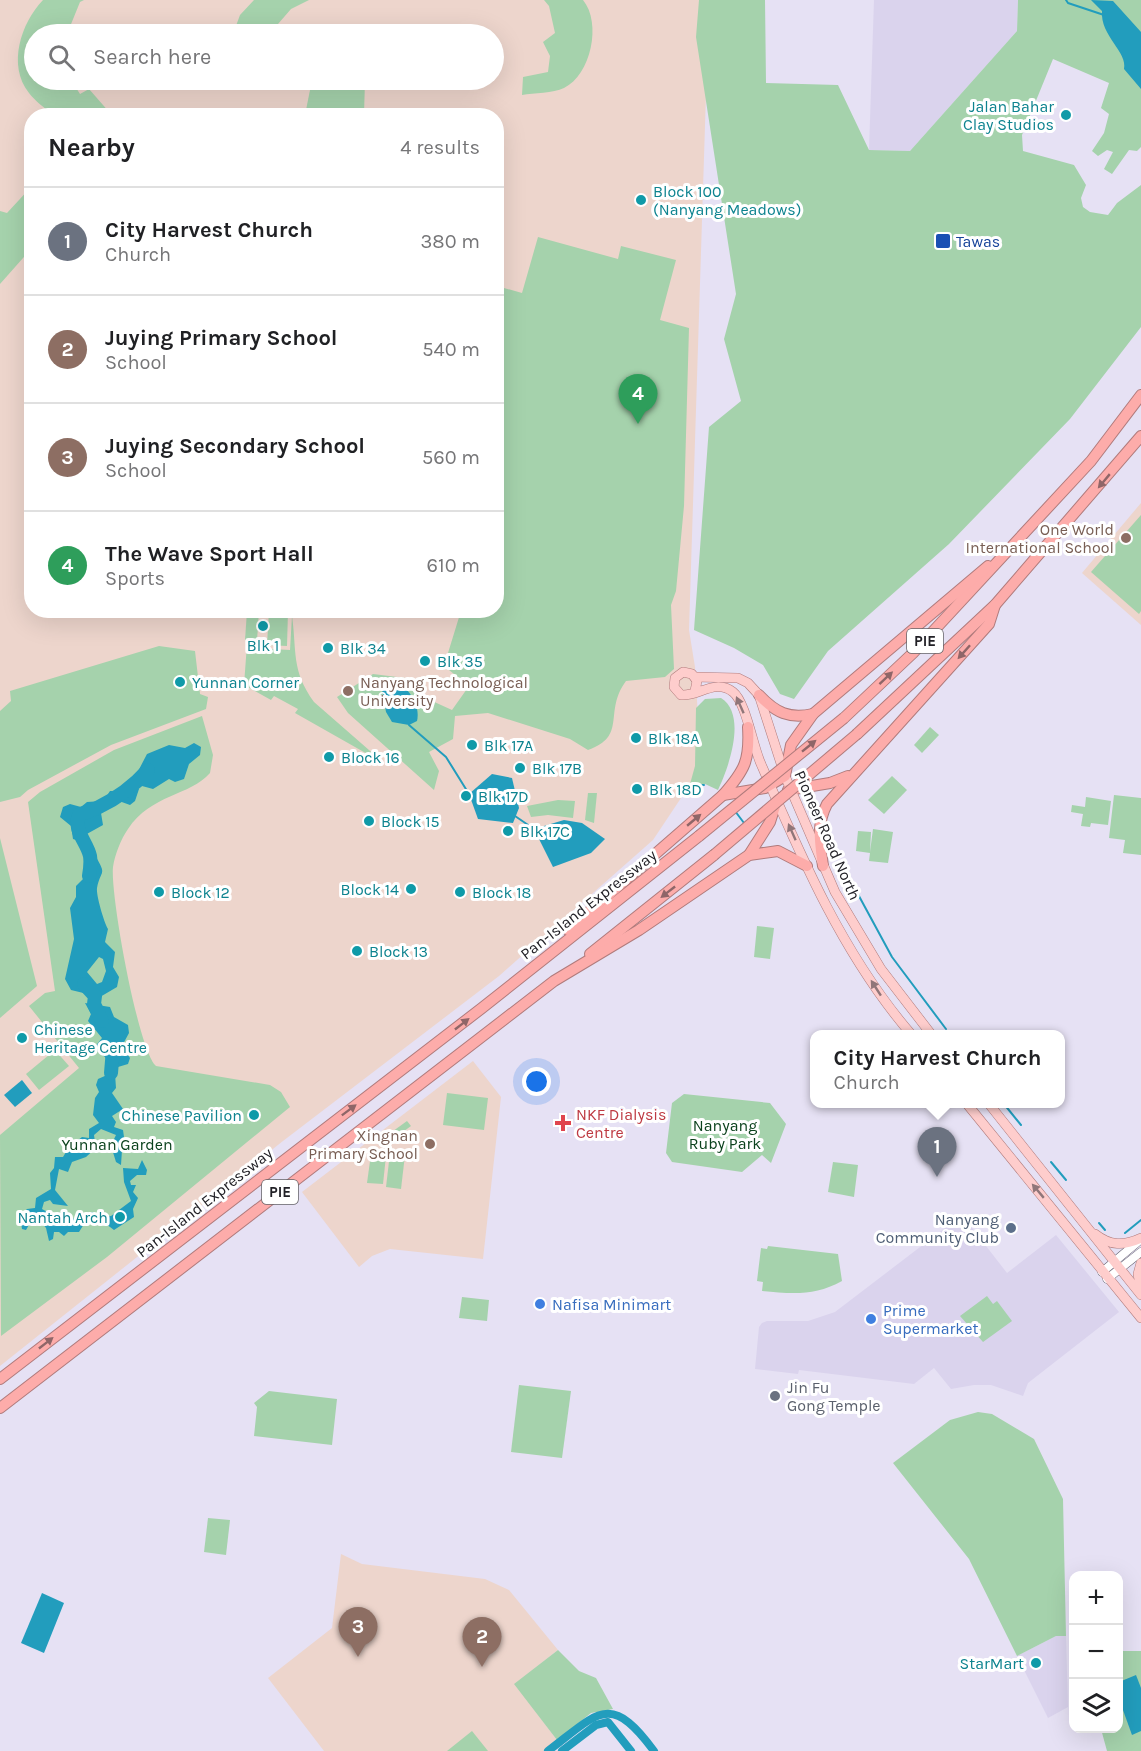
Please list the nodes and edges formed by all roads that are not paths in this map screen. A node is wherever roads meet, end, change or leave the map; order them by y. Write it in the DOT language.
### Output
graph roads {
  1 [pos="1141,395"];
  2 [pos="1141,436"];
  3 [pos="1001,558"];
  4 [pos="995,605"];
  5 [pos="695,677"];
  6 [pos="695,691"];
  7 [pos="759,695"];
  8 [pos="813,714"];
  9 [pos="748,727"];
  10 [pos="853,773"];
  11 [pos="785,776"];
  12 [pos="772,786"];
  13 [pos="790,788"];
  14 [pos="723,795"];
  15 [pos="777,798"];
  16 [pos="749,855"];
  17 [pos="807,866"];
  18 [pos="823,866"];
  19 [pos="559,945"];
  20 [pos="555,981"];
  21 [pos="907,1030"];
  22 [pos="927,1030"];
  23 [pos="970,1108"];
  24 [pos="992,1108"];
  25 [pos="1084,1225"];
  26 [pos="1141,1239"];
  27 [pos="1141,1252"];
  28 [pos="1141,1263"];
  29 [pos="1116,1266"];
  30 [pos="1105,1275"];
  31 [pos="1141,1290"];
  32 [pos="1141,1295"];
  33 [pos="1141,1318"];
  34 [pos="0,1379"];
  35 [pos="3,1405"];
  1 -- 3 [label="highway, Pan-Island Expressway / PIE"];
  2 -- 4 [label="highway, PIE, one-way"];
  3 -- 8 [label="highway"];
  19 -- 3 [label="highway, Pan-Island Expressway / PIE, one-way, bridge"];
  4 -- 10 [label="highway, one-way"];
  4 -- 20 [label="highway, PIE, one-way, bridge"];
  5 -- 6 [label="main road"];
  5 -- 6 [label="main road"];
  5 -- 7 [label="main road"];
  9 -- 6 [label="main road, Pioneer Road North, one-way"];
  7 -- 8 [label="highway"];
  7 -- 11 [label="main road, Pioneer Road North"];
  8 -- 11 [label="highway"];
  9 -- 12 [label="main road, Pioneer Road North"];
  9 -- 14 [label="highway"];
  10 -- 13 [label="highway"];
  10 -- 18 [label="highway"];
  11 -- 12 [label="highway"];
  11 -- 13 [label="main road, Pioneer Road North"];
  12 -- 14 [label="highway"];
  12 -- 15 [label="main road, Pioneer Road North"];
  13 -- 15 [label="highway"];
  13 -- 18 [label="main road, Pioneer Road North"];
  19 -- 14 [label="highway, one-way"];
  15 -- 16 [label="highway"];
  17 -- 15 [label="main road, Pioneer Road North, one-way"];
  16 -- 17 [label="highway"];
  16 -- 20 [label="highway"];
  21 -- 17 [label="main road, Pioneer Road North, one-way"];
  18 -- 22 [label="main road, Pioneer Road North"];
  34 -- 19 [label="highway, Pan-Island Expressway / PIE, one-way"];
  20 -- 35 [label="highway, PIE"];
  30 -- 23 [label="main road, one-way"];
  24 -- 25 [label="main road"];
  25 -- 26 [label="main road"];
  25 -- 29 [label="main road"];
  26 -- 29 [label="street"];
  27 -- 29 [label="street"];
  28 -- 31 [label="main road"];
  29 -- 30 [label="street"];
  29 -- 32 [label="main road"];
  30 -- 33 [label="main road"];
}
